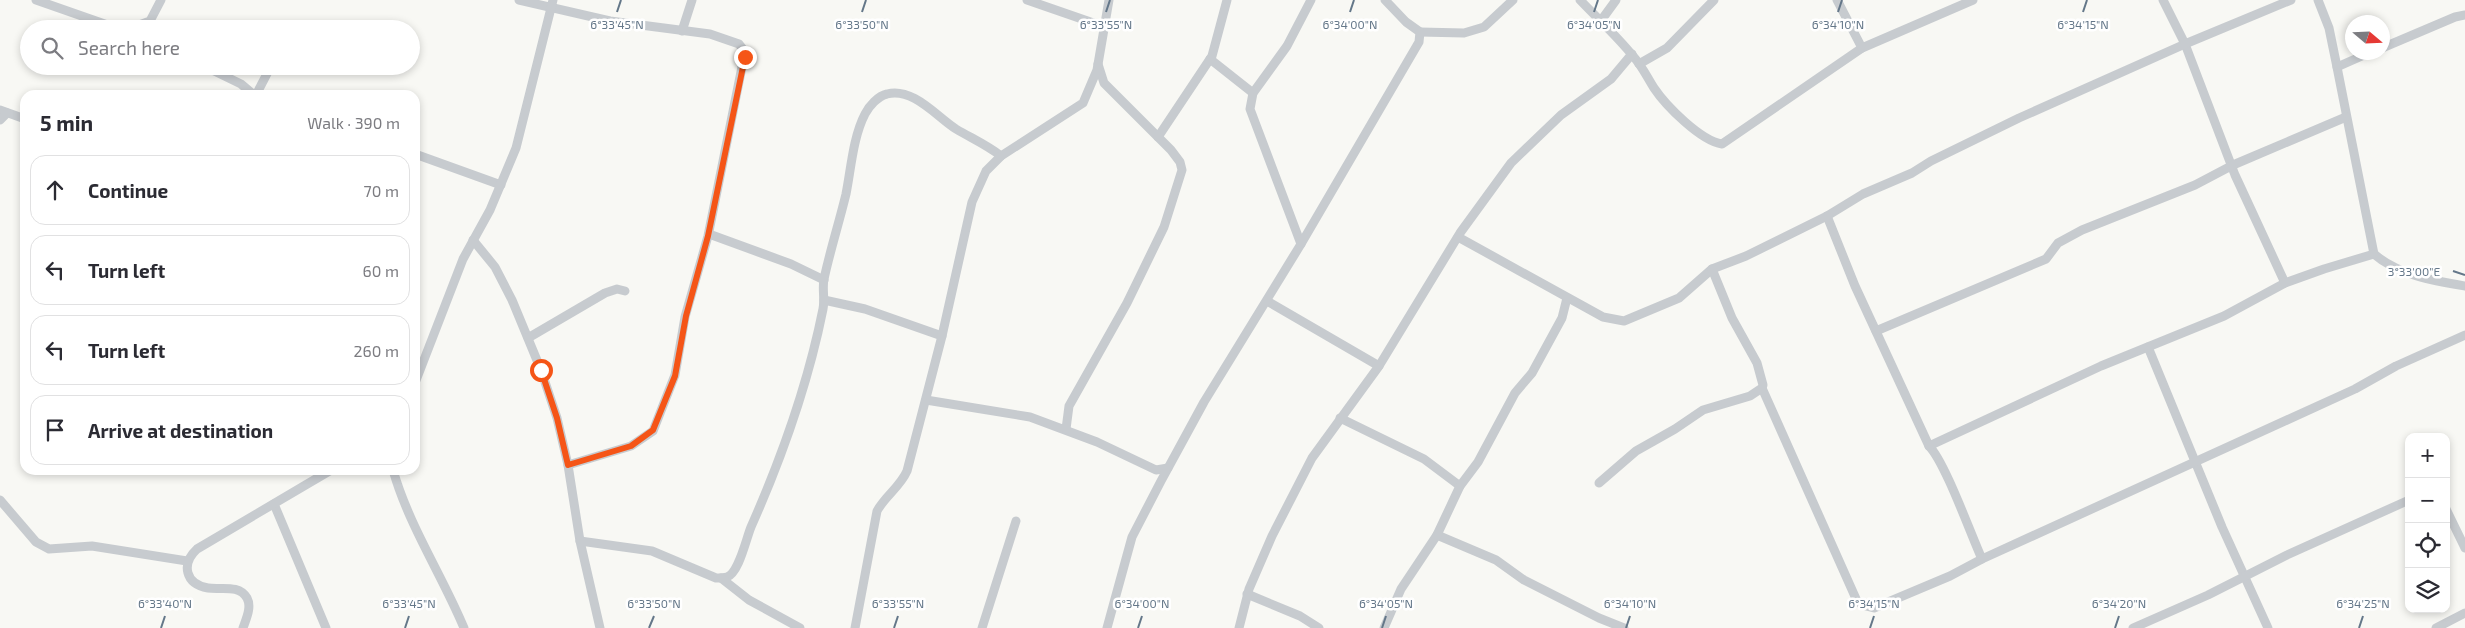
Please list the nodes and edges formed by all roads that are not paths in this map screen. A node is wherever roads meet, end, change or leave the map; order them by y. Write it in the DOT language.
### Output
graph roads {
  1 [pos="36,0"];
  2 [pos="161,0"];
  3 [pos="519,0"];
  4 [pos="692,0"];
  5 [pos="1027,0"];
  6 [pos="1108,0"];
  7 [pos="1227,0"];
  8 [pos="1311,0"];
  9 [pos="1385,0"];
  10 [pos="1513,0"];
  11 [pos="1580,0"];
  12 [pos="1616,0"];
  13 [pos="1714,0"];
  14 [pos="1837,0"];
  15 [pos="1973,0"];
  16 [pos="2163,0"];
  17 [pos="2291,0"];
  18 [pos="2318,0"];
  19 [pos="552,4"];
  20 [pos="2465,15"];
  21 [pos="93,20"];
  22 [pos="152,20"];
  23 [pos="1600,22"];
  24 [pos="1105,27"];
  25 [pos="682,31"];
  26 [pos="1420,32"];
  27 [pos="2185,44"];
  28 [pos="2390,45"];
  29 [pos="1862,48"];
  30 [pos="1632,54"];
  31 [pos="1210,59"];
  32 [pos="2353,60"];
  33 [pos="1098,62"];
  34 [pos="1639,64"];
  35 [pos="2337,67"];
  36 [pos="222,75"];
  37 [pos="266,75"];
  38 [pos="1093,80"];
  39 [pos="1104,83"];
  40 [pos="249,90"];
  41 [pos="258,90"];
  42 [pos="1254,93"];
  43 [pos="4,111"];
  44 [pos="20,117"];
  45 [pos="2346,117"];
  46 [pos="0,120"];
  47 [pos="1158,137"];
  48 [pos="420,156"];
  49 [pos="1001,156"];
  50 [pos="2233,166"];
  51 [pos="501,185"];
  52 [pos="1827,216"];
  53 [pos="709,234"];
  54 [pos="1458,237"];
  55 [pos="473,240"];
  56 [pos="1301,244"];
  57 [pos="2374,254"];
  58 [pos="1712,269"];
  59 [pos="824,280"];
  60 [pos="2286,283"];
  61 [pos="2465,286"];
  62 [pos="625,291"];
  63 [pos="1567,298"];
  64 [pos="824,300"];
  65 [pos="1267,300"];
  66 [pos="1876,331"];
  67 [pos="2465,335"];
  68 [pos="942,336"];
  69 [pos="528,338"];
  70 [pos="2148,347"];
  71 [pos="1379,366"];
  72 [pos="420,370"];
  73 [pos="1762,388"];
  74 [pos="926,400"];
  75 [pos="1340,418"];
  76 [pos="1066,430"];
  77 [pos="1929,446"];
  78 [pos="2196,462"];
  79 [pos="568,465"];
  80 [pos="1168,468"];
  81 [pos="1156,470"];
  82 [pos="322,475"];
  83 [pos="395,475"];
  84 [pos="1160,481"];
  85 [pos="1598,483"];
  86 [pos="1460,486"];
  87 [pos="0,500"];
  88 [pos="2405,502"];
  89 [pos="274,504"];
  90 [pos="2450,517"];
  91 [pos="1016,521"];
  92 [pos="1437,535"];
  93 [pos="580,541"];
  94 [pos="2465,548"];
  95 [pos="1982,559"];
  96 [pos="187,561"];
  97 [pos="2244,576"];
  98 [pos="721,578"];
  99 [pos="1247,594"];
  100 [pos="2465,613"];
  101 [pos="243,628"];
  102 [pos="326,628"];
  103 [pos="464,628"];
  104 [pos="600,628"];
  105 [pos="800,628"];
  106 [pos="855,628"];
  107 [pos="982,628"];
  108 [pos="1107,628"];
  109 [pos="1239,628"];
  110 [pos="1319,628"];
  111 [pos="1384,628"];
  112 [pos="1624,628"];
  113 [pos="2133,628"];
  114 [pos="2268,628"];
  115 [pos="2436,628"];
  1 -- 21 [label="street"];
  2 -- 22 [label="street"];
  3 -- 19 [label="street"];
  4 -- 25 [label="street"];
  5 -- 24 [label="street"];
  6 -- 24 [label="street"];
  7 -- 31 [label="street"];
  8 -- 42 [label="street"];
  9 -- 26 [label="street"];
  10 -- 26 [label="street"];
  11 -- 23 [label="street"];
  12 -- 23 [label="street"];
  13 -- 34 [label="street"];
  14 -- 29 [label="street"];
  15 -- 29 [label="street"];
  16 -- 27 [label="street"];
  17 -- 27 [label="street"];
  18 -- 35 [label="street"];
  19 -- 25 [label="street"];
  19 -- 51 [label="street"];
  20 -- 28 [label="street"];
  23 -- 30 [label="street"];
  24 -- 33 [label="street"];
  25 -- 53 [label="street"];
  26 -- 56 [label="street"];
  27 -- 50 [label="street"];
  27 -- 52 [label="street"];
  29 -- 34 [label="street"];
  30 -- 34 [label="street"];
  30 -- 54 [label="street"];
  31 -- 42 [label="street"];
  31 -- 47 [label="street"];
  32 -- 35 [label="street"];
  33 -- 38 [label="street"];
  33 -- 39 [label="street"];
  35 -- 45 [label="street"];
  36 -- 40 [label="street"];
  37 -- 41 [label="street"];
  38 -- 39 [label="street"];
  38 -- 49 [label="street"];
  39 -- 47 [label="street"];
  42 -- 56 [label="street"];
  43 -- 44 [label="street"];
  43 -- 46 [label="street"];
  45 -- 50 [label="street"];
  45 -- 57 [label="street"];
  47 -- 76 [label="street"];
  48 -- 51 [label="street"];
  49 -- 59 [label="street"];
  49 -- 68 [label="street"];
  50 -- 60 [label="street"];
  50 -- 66 [label="street"];
  51 -- 55 [label="street"];
  52 -- 58 [label="street"];
  52 -- 66 [label="street"];
  53 -- 59 [label="street"];
  53 -- 79 [label="street"];
  54 -- 63 [label="street"];
  54 -- 71 [label="street"];
  55 -- 69 [label="street"];
  55 -- 72 [label="street"];
  56 -- 65 [label="street"];
  57 -- 60 [label="street"];
  57 -- 61 [label="street"];
  58 -- 63 [label="street"];
  58 -- 73 [label="street"];
  59 -- 64 [label="street"];
  60 -- 70 [label="street"];
  62 -- 69 [label="street"];
  63 -- 86 [label="street"];
  64 -- 68 [label="street"];
  64 -- 98 [label="street"];
  65 -- 71 [label="street"];
  65 -- 80 [label="street"];
  66 -- 77 [label="street"];
  67 -- 78 [label="street"];
  68 -- 74 [label="street"];
  69 -- 79 [label="street"];
  70 -- 77 [label="street"];
  70 -- 78 [label="street"];
  71 -- 75 [label="street"];
  73 -- 85 [label="street"];
  73 -- 95 [label="street"];
  74 -- 76 [label="street"];
  74 -- 106 [label="street"];
  75 -- 86 [label="street"];
  75 -- 99 [label="street"];
  76 -- 81 [label="street"];
  77 -- 95 [label="street"];
  78 -- 95 [label="street"];
  78 -- 97 [label="street"];
  79 -- 93 [label="street"];
  80 -- 81 [label="street"];
  80 -- 84 [label="street"];
  81 -- 84 [label="street"];
  82 -- 89 [label="street"];
  83 -- 103 [label="street"];
  84 -- 108 [label="street"];
  86 -- 92 [label="street"];
  87 -- 96 [label="street"];
  88 -- 97 [label="street"];
  89 -- 96 [label="street"];
  89 -- 102 [label="street"];
  90 -- 94 [label="street"];
  91 -- 107 [label="street"];
  92 -- 111 [label="street"];
  92 -- 112 [label="street"];
  93 -- 98 [label="street"];
  93 -- 104 [label="street"];
  96 -- 101 [label="street"];
  97 -- 113 [label="street"];
  97 -- 114 [label="street"];
  98 -- 105 [label="street"];
  99 -- 109 [label="street"];
  99 -- 110 [label="street"];
  100 -- 115 [label="street"];
}
